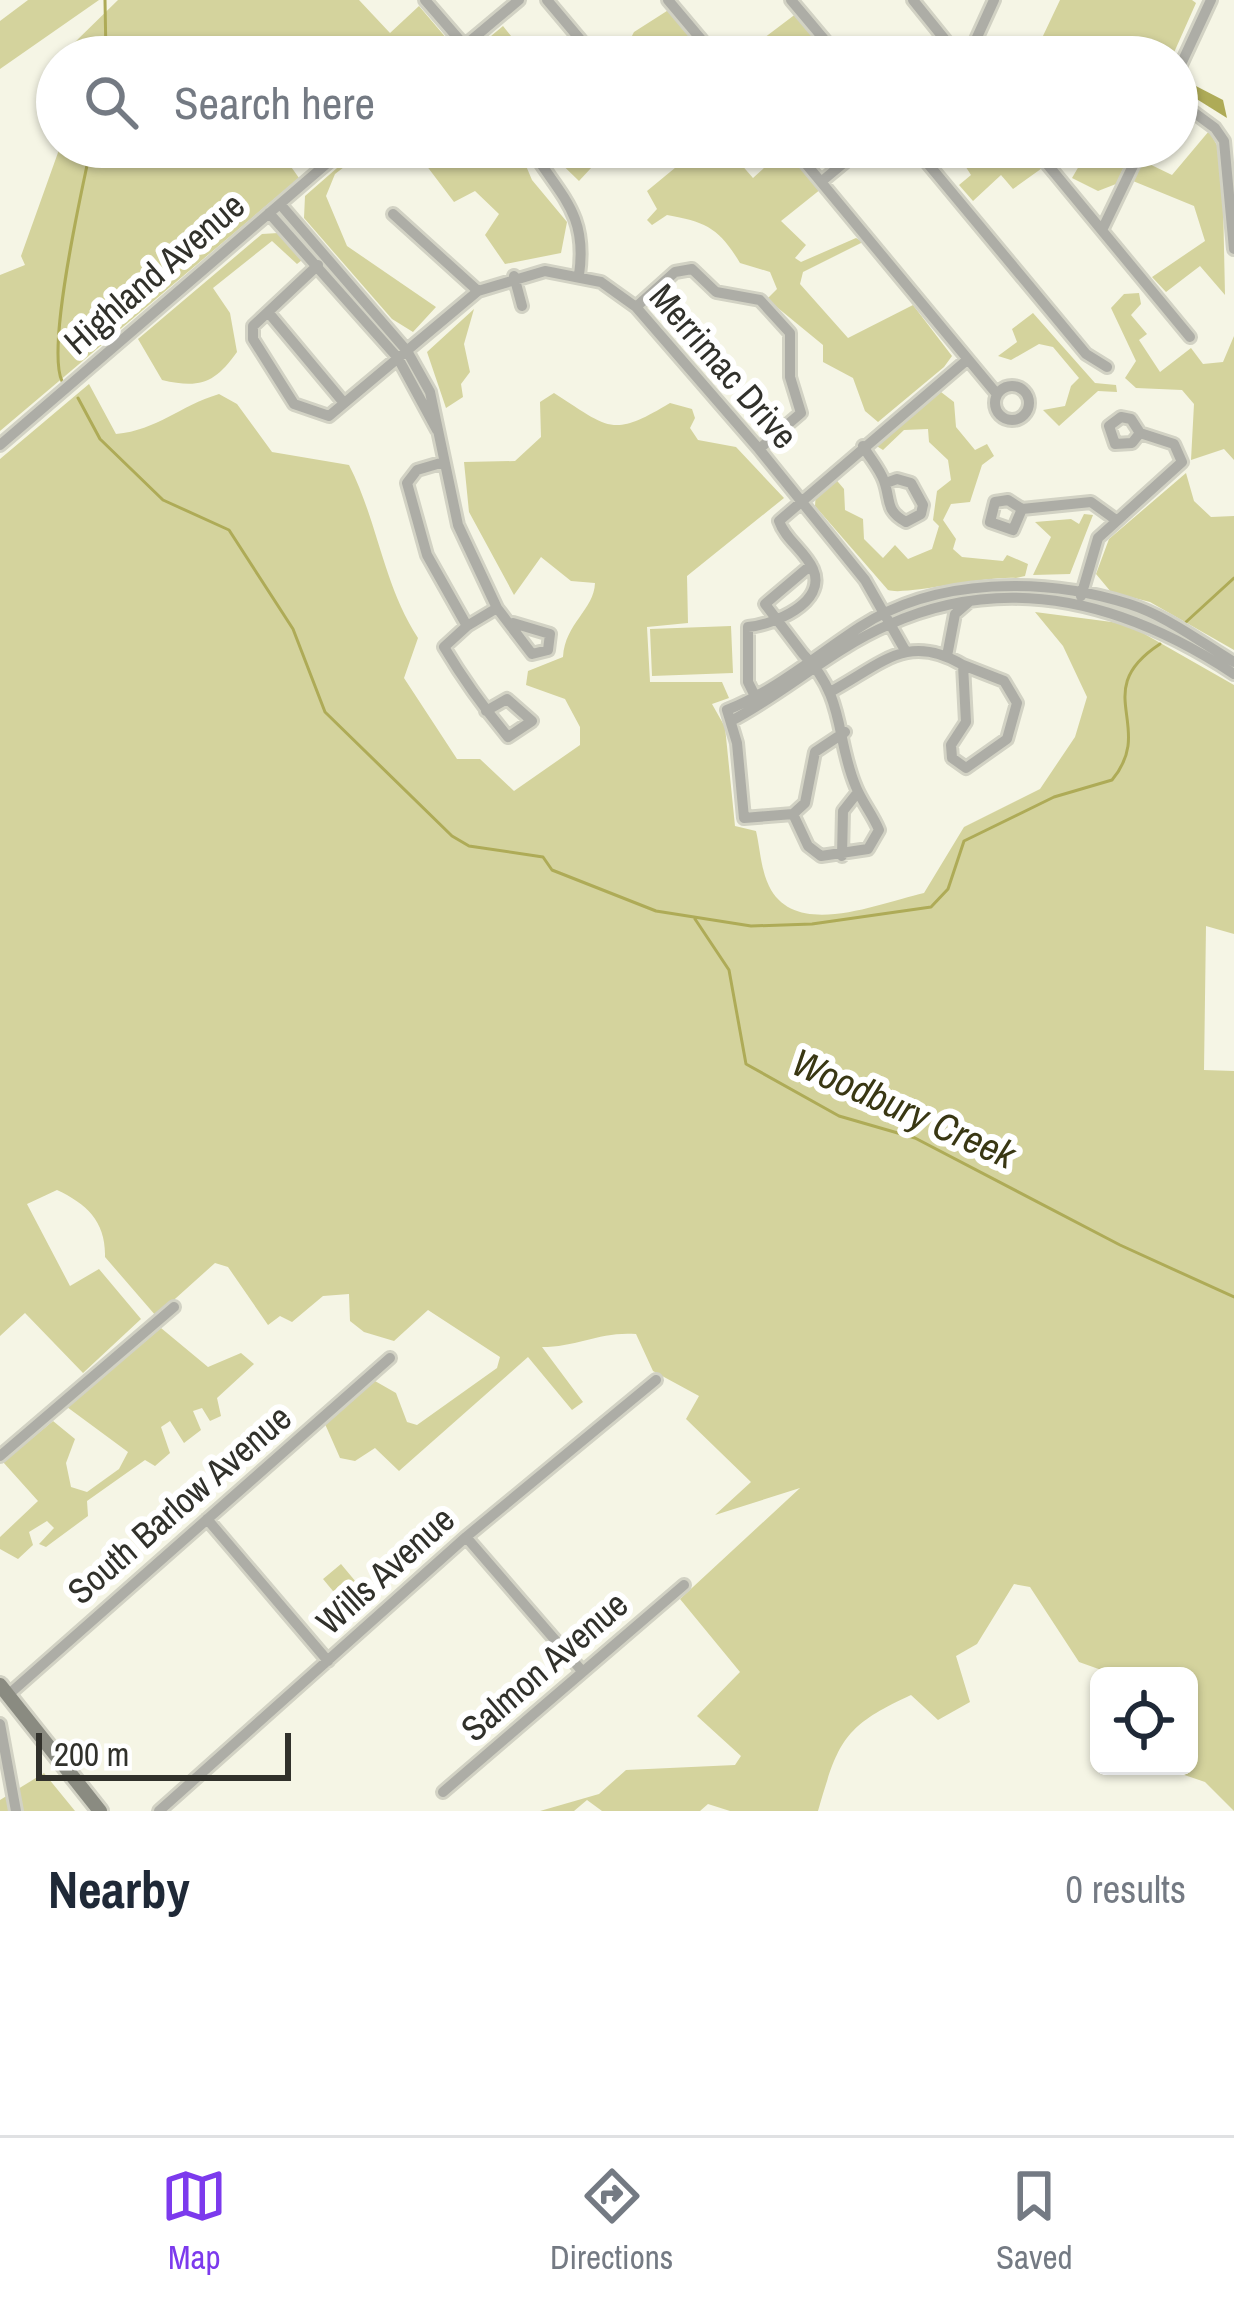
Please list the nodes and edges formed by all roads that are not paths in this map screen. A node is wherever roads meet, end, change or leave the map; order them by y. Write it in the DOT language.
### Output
graph roads {
  1 [pos="424,0"];
  2 [pos="519,0"];
  3 [pos="547,0"];
  4 [pos="668,0"];
  5 [pos="791,0"];
  6 [pos="913,0"];
  7 [pos="994,0"];
  8 [pos="1211,0"];
  9 [pos="456,36"];
  10 [pos="475,36"];
  11 [pos="577,36"];
  12 [pos="698,36"];
  13 [pos="821,36"];
  14 [pos="945,36"];
  15 [pos="974,36"];
  16 [pos="1194,36"];
  17 [pos="1198,115"];
  18 [pos="322,168"];
  19 [pos="545,168"];
  20 [pos="810,168"];
  21 [pos="838,168"];
  22 [pos="931,168"];
  23 [pos="1051,168"];
  24 [pos="1132,168"];
  25 [pos="822,182"];
  26 [pos="280,204"];
  27 [pos="269,213"];
  28 [pos="393,214"];
  29 [pos="1103,228"];
  30 [pos="1233,248"];
  31 [pos="318,266"];
  32 [pos="579,275"];
  33 [pos="514,276"];
  34 [pos="478,291"];
  35 [pos="522,306"];
  36 [pos="635,307"];
  37 [pos="268,312"];
  38 [pos="1190,338"];
  39 [pos="402,355"];
  40 [pos="967,360"];
  41 [pos="1107,368"];
  42 [pos="996,393"];
  43 [pos="344,403"];
  44 [pos="1140,433"];
  45 [pos="0,445"];
  46 [pos="863,446"];
  47 [pos="759,449"];
  48 [pos="444,462"];
  49 [pos="886,483"];
  50 [pos="800,500"];
  51 [pos="1022,509"];
  52 [pos="1116,520"];
  53 [pos="811,565"];
  54 [pos="1080,599"];
  55 [pos="971,601"];
  56 [pos="497,608"];
  57 [pos="888,618"];
  58 [pos="778,622"];
  59 [pos="513,623"];
  60 [pos="467,626"];
  61 [pos="906,652"];
  62 [pos="947,656"];
  63 [pos="1234,662"];
  64 [pos="813,664"];
  65 [pos="963,665"];
  66 [pos="1234,674"];
  67 [pos="830,692"];
  68 [pos="755,697"];
  69 [pos="486,711"];
  70 [pos="729,715"];
  71 [pos="845,733"];
  72 [pos="857,792"];
  73 [pos="793,814"];
  74 [pos="842,856"];
  75 [pos="174,1307"];
  76 [pos="390,1358"];
  77 [pos="656,1380"];
  78 [pos="0,1456"];
  79 [pos="207,1519"];
  80 [pos="466,1538"];
  81 [pos="684,1585"];
  82 [pos="328,1661"];
  83 [pos="582,1671"];
  84 [pos="4,1690"];
  85 [pos="17,1712"];
  86 [pos="0,1720"];
  87 [pos="443,1792"];
  88 [pos="16,1811"];
  89 [pos="100,1811"];
  90 [pos="159,1811"];
  1 -- 9 [label="street"];
  2 -- 10 [label="street"];
  3 -- 11 [label="street"];
  4 -- 12 [label="street"];
  5 -- 13 [label="street"];
  6 -- 14 [label="street"];
  7 -- 15 [label="street"];
  8 -- 16 [label="street"];
  17 -- 30 [label="street"];
  18 -- 26 [label="street, Highland Avenue"];
  19 -- 32 [label="street"];
  20 -- 25 [label="street"];
  21 -- 25 [label="street"];
  22 -- 41 [label="street"];
  23 -- 29 [label="street"];
  24 -- 29 [label="street"];
  25 -- 40 [label="street"];
  26 -- 27 [label="street, Highland Avenue"];
  26 -- 39 [label="street"];
  27 -- 31 [label="street"];
  27 -- 45 [label="street, Highland Avenue"];
  28 -- 34 [label="street"];
  29 -- 38 [label="street"];
  31 -- 37 [label="street"];
  31 -- 39 [label="street"];
  32 -- 33 [label="street, Merrimac Drive"];
  32 -- 36 [label="street, Merrimac Drive"];
  33 -- 34 [label="street, Merrimac Drive"];
  33 -- 35 [label="street"];
  34 -- 39 [label="street, Merrimac Drive"];
  36 -- 47 [label="street, Merrimac Drive"];
  36 -- 47 [label="street"];
  37 -- 43 [label="street"];
  37 -- 43 [label="street"];
  39 -- 43 [label="street, Merrimac Drive"];
  39 -- 48 [label="street"];
  40 -- 42 [label="street"];
  40 -- 46 [label="street"];
  44 -- 52 [label="street"];
  46 -- 49 [label="street"];
  46 -- 50 [label="street"];
  47 -- 50 [label="street, Merrimac Drive"];
  48 -- 56 [label="street"];
  48 -- 60 [label="street"];
  50 -- 53 [label="street"];
  50 -- 57 [label="street, Merrimac Drive"];
  51 -- 52 [label="street"];
  52 -- 54 [label="street"];
  53 -- 58 [label="street"];
  53 -- 58 [label="street"];
  54 -- 55 [label="street"];
  54 -- 57 [label="street"];
  54 -- 63 [label="street"];
  54 -- 66 [label="street"];
  55 -- 57 [label="street"];
  55 -- 62 [label="street"];
  56 -- 59 [label="street"];
  56 -- 60 [label="street"];
  57 -- 61 [label="street, Merrimac Drive"];
  57 -- 64 [label="street"];
  58 -- 64 [label="street"];
  58 -- 68 [label="street"];
  60 -- 69 [label="street"];
  61 -- 62 [label="street"];
  61 -- 67 [label="street"];
  62 -- 65 [label="street"];
  64 -- 67 [label="street"];
  64 -- 68 [label="street"];
  64 -- 70 [label="street"];
  65 -- 65 [label="street"];
  67 -- 71 [label="street"];
  68 -- 70 [label="street"];
  70 -- 73 [label="street"];
  71 -- 72 [label="street"];
  71 -- 73 [label="street"];
  72 -- 74 [label="street"];
  72 -- 74 [label="street"];
  73 -- 74 [label="street"];
  75 -- 78 [label="street"];
  76 -- 79 [label="street, South Barlow Avenue"];
  77 -- 80 [label="street, Wills Avenue"];
  79 -- 82 [label="street"];
  79 -- 84 [label="street, South Barlow Avenue"];
  80 -- 82 [label="street, Wills Avenue"];
  80 -- 83 [label="street"];
  81 -- 83 [label="street, Salmon Avenue"];
  82 -- 90 [label="street, Wills Avenue"];
  83 -- 87 [label="street, Salmon Avenue"];
  84 -- 85 [label="street"];
  85 -- 86 [label="street"];
  85 -- 89 [label="street"];
  86 -- 88 [label="street"];
}
